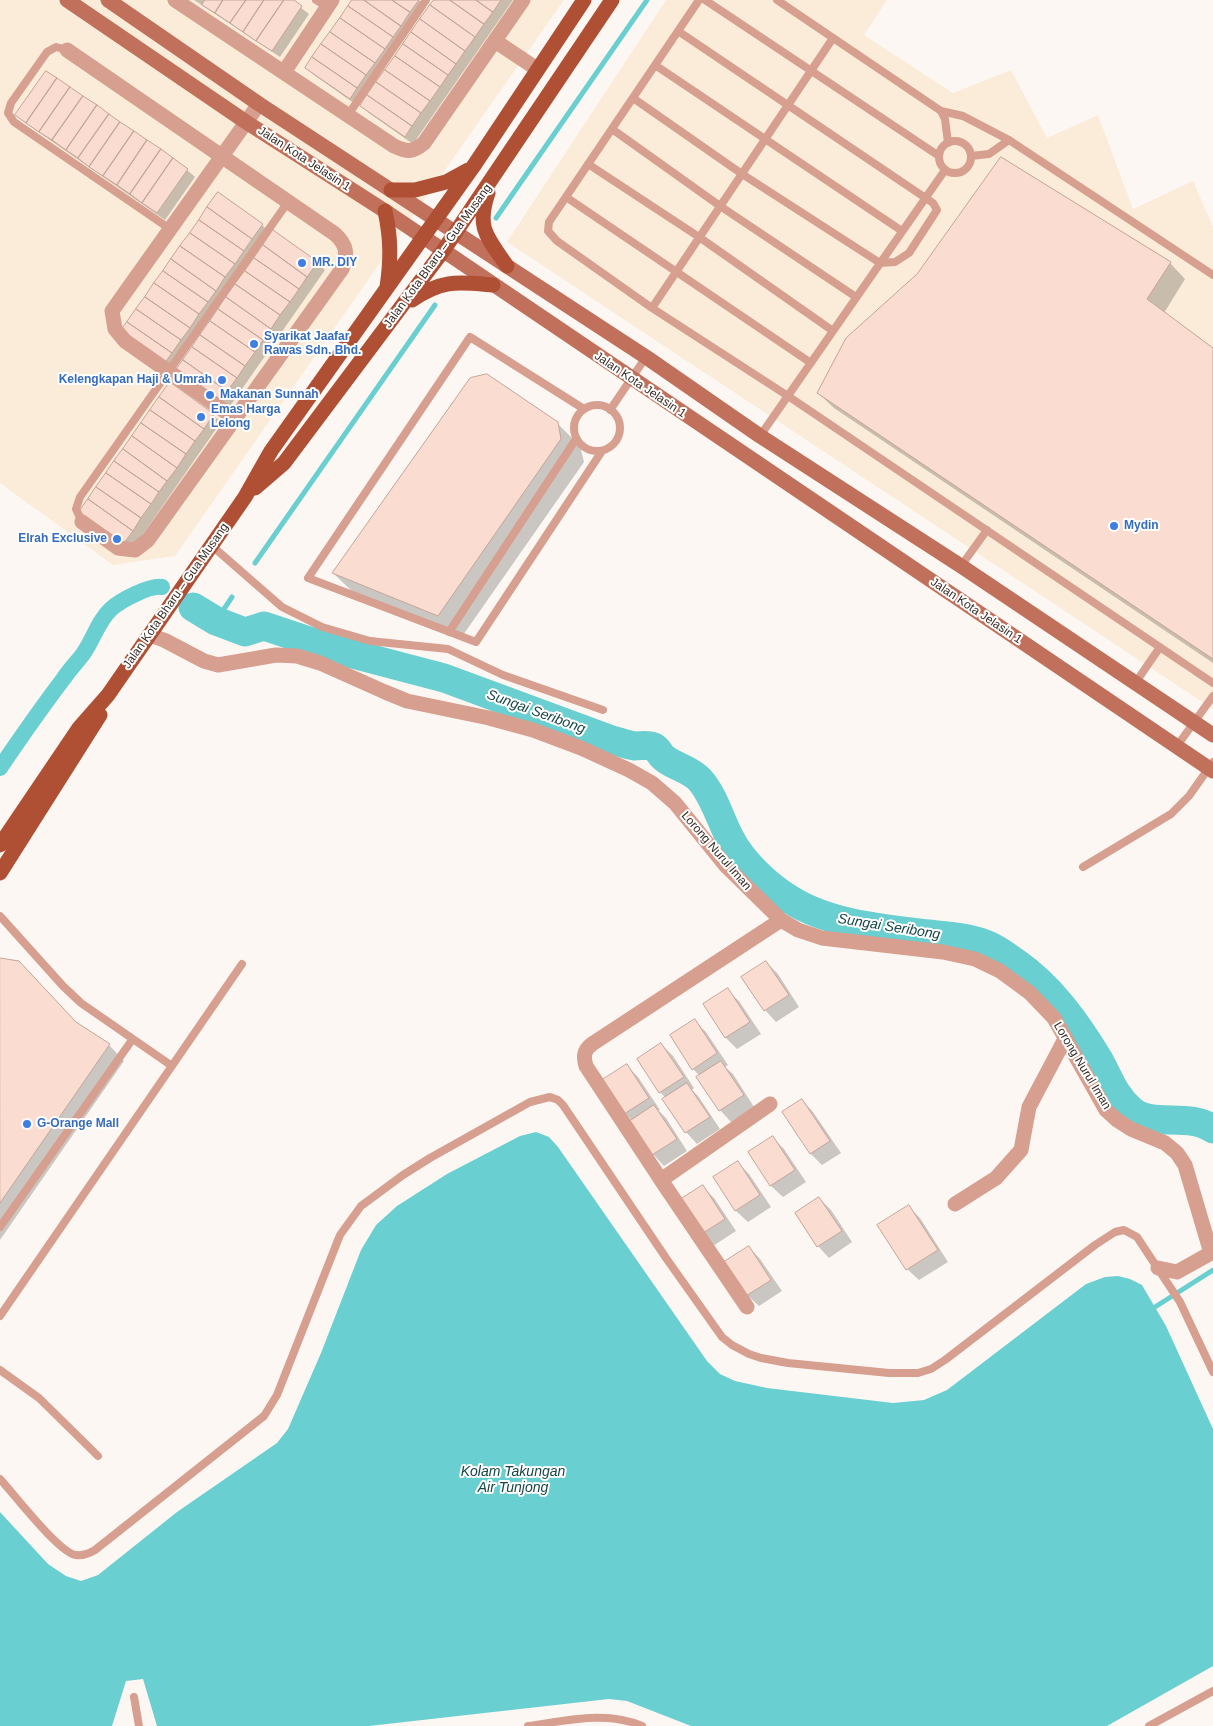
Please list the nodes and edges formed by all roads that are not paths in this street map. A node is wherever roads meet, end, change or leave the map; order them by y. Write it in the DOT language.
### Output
graph roads {
  1 [pos="67,0"];
  2 [pos="108,0"];
  3 [pos="175,0"];
  4 [pos="426,0"];
  5 [pos="524,0"];
  6 [pos="584,0"];
  7 [pos="612,0"];
  8 [pos="699,0"];
  9 [pos="704,0"];
  10 [pos="777,0"];
  11 [pos="325,2"];
  12 [pos="678,31"];
  13 [pos="834,38"];
  14 [pos="495,41"];
  15 [pos="67,50"];
  16 [pos="655,65"];
  17 [pos="538,69"];
  18 [pos="284,72"];
  19 [pos="811,72"];
  20 [pos="633,98"];
  21 [pos="259,104"];
  22 [pos="788,105"];
  23 [pos="941,110"];
  24 [pos="348,115"];
  25 [pos="246,122"];
  26 [pos="612,130"];
  27 [pos="765,140"];
  28 [pos="1008,140"];
  29 [pos="948,143"];
  30 [pos="221,156"];
  31 [pos="939,156"];
  32 [pos="971,156"];
  33 [pos="588,164"];
  34 [pos="473,167"];
  35 [pos="945,170"];
  36 [pos="742,174"];
  37 [pos="492,180"];
  38 [pos="391,190"];
  39 [pos="566,197"];
  40 [pos="925,198"];
  41 [pos="288,202"];
  42 [pos="720,206"];
  43 [pos="385,211"];
  44 [pos="436,219"];
  45 [pos="170,229"];
  46 [pos="902,231"];
  47 [pos="456,232"];
  48 [pos="699,237"];
  49 [pos="422,238"];
  50 [pos="443,251"];
  51 [pos="880,263"];
  52 [pos="506,266"];
  53 [pos="676,271"];
  54 [pos="1213,275"];
  55 [pos="493,285"];
  56 [pos="386,291"];
  57 [pos="856,297"];
  58 [pos="404,305"];
  59 [pos="652,308"];
  60 [pos="833,331"];
  61 [pos="646,357"];
  62 [pos="811,363"];
  63 [pos="168,372"];
  64 [pos="632,379"];
  65 [pos="788,396"];
  66 [pos="584,409"];
  67 [pos="610,410"];
  68 [pos="236,419"];
  69 [pos="760,436"];
  70 [pos="576,439"];
  71 [pos="602,451"];
  72 [pos="245,497"];
  73 [pos="82,522"];
  74 [pos="987,530"];
  75 [pos="211,545"];
  76 [pos="961,566"];
  77 [pos="449,632"];
  78 [pos="149,635"];
  79 [pos="1160,647"];
  80 [pos="1136,682"];
  81 [pos="1213,683"];
  82 [pos="108,695"];
  83 [pos="1213,696"];
  84 [pos="603,710"];
  85 [pos="1193,721"];
  86 [pos="1213,734"];
  87 [pos="1177,746"];
  88 [pos="1212,767"];
  89 [pos="0,845"];
  90 [pos="1084,867"];
  91 [pos="0,873"];
  92 [pos="0,916"];
  93 [pos="781,920"];
  94 [pos="242,964"];
  95 [pos="1065,1038"];
  96 [pos="132,1040"];
  97 [pos="172,1066"];
  98 [pos="770,1104"];
  99 [pos="661,1180"];
  100 [pos="955,1204"];
  101 [pos="0,1227"];
  102 [pos="1158,1268"];
  103 [pos="748,1307"];
  104 [pos="0,1316"];
  105 [pos="0,1370"];
  106 [pos="1213,1372"];
  107 [pos="98,1456"];
  108 [pos="0,1479"];
  109 [pos="1213,1691"];
  110 [pos="134,1697"];
  111 [pos="139,1726"];
  112 [pos="528,1726"];
  113 [pos="642,1726"];
  114 [pos="1149,1726"];
  1 -- 25 [label="street, Jalan Kota Jelasin 1"];
  2 -- 21 [label="street"];
  3 -- 18 [label="street"];
  4 -- 24 [label="lane"];
  5 -- 14 [label="street"];
  6 -- 17 [label="main road, Jalan Kota Bharu – Gua Musang"];
  7 -- 37 [label="main road, Jalan Kota Bharu – Gua Musang"];
  8 -- 12 [label="lane"];
  9 -- 19 [label="lane"];
  10 -- 13 [label="lane"];
  11 -- 18 [label="street"];
  12 -- 16 [label="lane"];
  12 -- 22 [label="lane"];
  13 -- 19 [label="lane"];
  13 -- 23 [label="lane"];
  14 -- 17 [label="street"];
  14 -- 24 [label="street"];
  15 -- 30 [label="street"];
  15 -- 45 [label="lane"];
  16 -- 20 [label="lane"];
  16 -- 27 [label="lane"];
  17 -- 34 [label="main road, Jalan Kota Bharu – Gua Musang"];
  18 -- 24 [label="street"];
  19 -- 22 [label="lane"];
  19 -- 31 [label="lane"];
  20 -- 26 [label="lane"];
  20 -- 36 [label="lane"];
  21 -- 25 [label="street"];
  21 -- 38 [label="street"];
  22 -- 27 [label="lane"];
  22 -- 40 [label="lane"];
  23 -- 28 [label="lane"];
  23 -- 29 [label="lane"];
  25 -- 30 [label="street"];
  25 -- 43 [label="street, Jalan Kota Jelasin 1"];
  26 -- 33 [label="lane"];
  26 -- 42 [label="lane"];
  27 -- 36 [label="lane"];
  27 -- 46 [label="lane"];
  28 -- 32 [label="lane"];
  28 -- 54 [label="lane"];
  29 -- 31 [label="lane"];
  29 -- 32 [label="lane"];
  30 -- 41 [label="street"];
  30 -- 45 [label="street"];
  31 -- 35 [label="lane"];
  32 -- 35 [label="lane"];
  33 -- 39 [label="lane"];
  33 -- 48 [label="lane"];
  34 -- 38 [label="main road"];
  34 -- 44 [label="main road, Jalan Kota Bharu – Gua Musang"];
  35 -- 40 [label="lane"];
  36 -- 42 [label="lane"];
  36 -- 51 [label="lane"];
  37 -- 47 [label="main road, Jalan Kota Bharu – Gua Musang"];
  37 -- 52 [label="main road"];
  38 -- 44 [label="street"];
  39 -- 53 [label="lane"];
  39 -- 59 [label="lane"];
  40 -- 46 [label="lane"];
  40 -- 51 [label="lane"];
  41 -- 63 [label="lane"];
  41 -- 68 [label="street"];
  42 -- 48 [label="lane"];
  42 -- 57 [label="lane"];
  43 -- 49 [label="street, Jalan Kota Jelasin 1"];
  43 -- 56 [label="main road"];
  44 -- 47 [label="street"];
  44 -- 49 [label="main road, Jalan Kota Bharu – Gua Musang"];
  45 -- 63 [label="street"];
  46 -- 51 [label="lane"];
  47 -- 50 [label="main road, Jalan Kota Bharu – Gua Musang"];
  47 -- 52 [label="street"];
  48 -- 53 [label="lane"];
  48 -- 60 [label="lane"];
  49 -- 50 [label="street, Jalan Kota Jelasin 1"];
  49 -- 56 [label="main road, Jalan Kota Bharu – Gua Musang"];
  50 -- 55 [label="street, Jalan Kota Jelasin 1"];
  50 -- 58 [label="main road, Jalan Kota Bharu – Gua Musang"];
  51 -- 57 [label="lane"];
  52 -- 61 [label="street"];
  53 -- 59 [label="lane"];
  53 -- 62 [label="lane"];
  55 -- 58 [label="main road"];
  55 -- 64 [label="street, Jalan Kota Jelasin 1"];
  56 -- 72 [label="main road, Jalan Kota Bharu – Gua Musang"];
  57 -- 60 [label="lane"];
  58 -- 72 [label="main road, Jalan Kota Bharu – Gua Musang"];
  59 -- 65 [label="lane"];
  60 -- 62 [label="lane"];
  61 -- 64 [label="lane"];
  61 -- 69 [label="street"];
  62 -- 65 [label="lane"];
  63 -- 68 [label="street"];
  63 -- 73 [label="lane"];
  64 -- 67 [label="lane"];
  64 -- 87 [label="street, Jalan Kota Jelasin 1"];
  65 -- 69 [label="lane"];
  65 -- 74 [label="lane"];
  66 -- 67 [label="lane"];
  66 -- 70 [label="lane"];
  66 -- 77 [label="lane"];
  67 -- 71 [label="lane"];
  68 -- 73 [label="street"];
  69 -- 76 [label="street"];
  70 -- 71 [label="lane"];
  70 -- 77 [label="lane"];
  71 -- 77 [label="lane"];
  72 -- 75 [label="main road, Jalan Kota Bharu – Gua Musang"];
  74 -- 76 [label="lane"];
  74 -- 79 [label="lane"];
  75 -- 78 [label="main road, Jalan Kota Bharu – Gua Musang"];
  75 -- 84 [label="lane"];
  76 -- 80 [label="street"];
  78 -- 82 [label="main road, Jalan Kota Bharu – Gua Musang"];
  78 -- 93 [label="street, Lorong Nurul Iman"];
  79 -- 80 [label="lane"];
  79 -- 81 [label="lane"];
  80 -- 85 [label="street"];
  82 -- 89 [label="main road, Jalan Kota Bharu – Gua Musang"];
  82 -- 91 [label="main road, Jalan Kota Bharu – Gua Musang"];
  83 -- 85 [label="lane"];
  85 -- 86 [label="street"];
  85 -- 87 [label="lane"];
  87 -- 88 [label="street, Jalan Kota Jelasin 1"];
  88 -- 90 [label="lane"];
  92 -- 96 [label="lane"];
  93 -- 95 [label="street, Lorong Nurul Iman"];
  93 -- 99 [label="street"];
  94 -- 97 [label="lane"];
  95 -- 100 [label="street"];
  95 -- 102 [label="street, Lorong Nurul Iman"];
  96 -- 97 [label="lane"];
  96 -- 101 [label="lane"];
  97 -- 104 [label="lane"];
  98 -- 99 [label="street"];
  99 -- 103 [label="street"];
  102 -- 106 [label="lane"];
  102 -- 108 [label="lane"];
  105 -- 107 [label="lane"];
  109 -- 114 [label="lane"];
  110 -- 111 [label="lane"];
  112 -- 113 [label="lane"];
}
